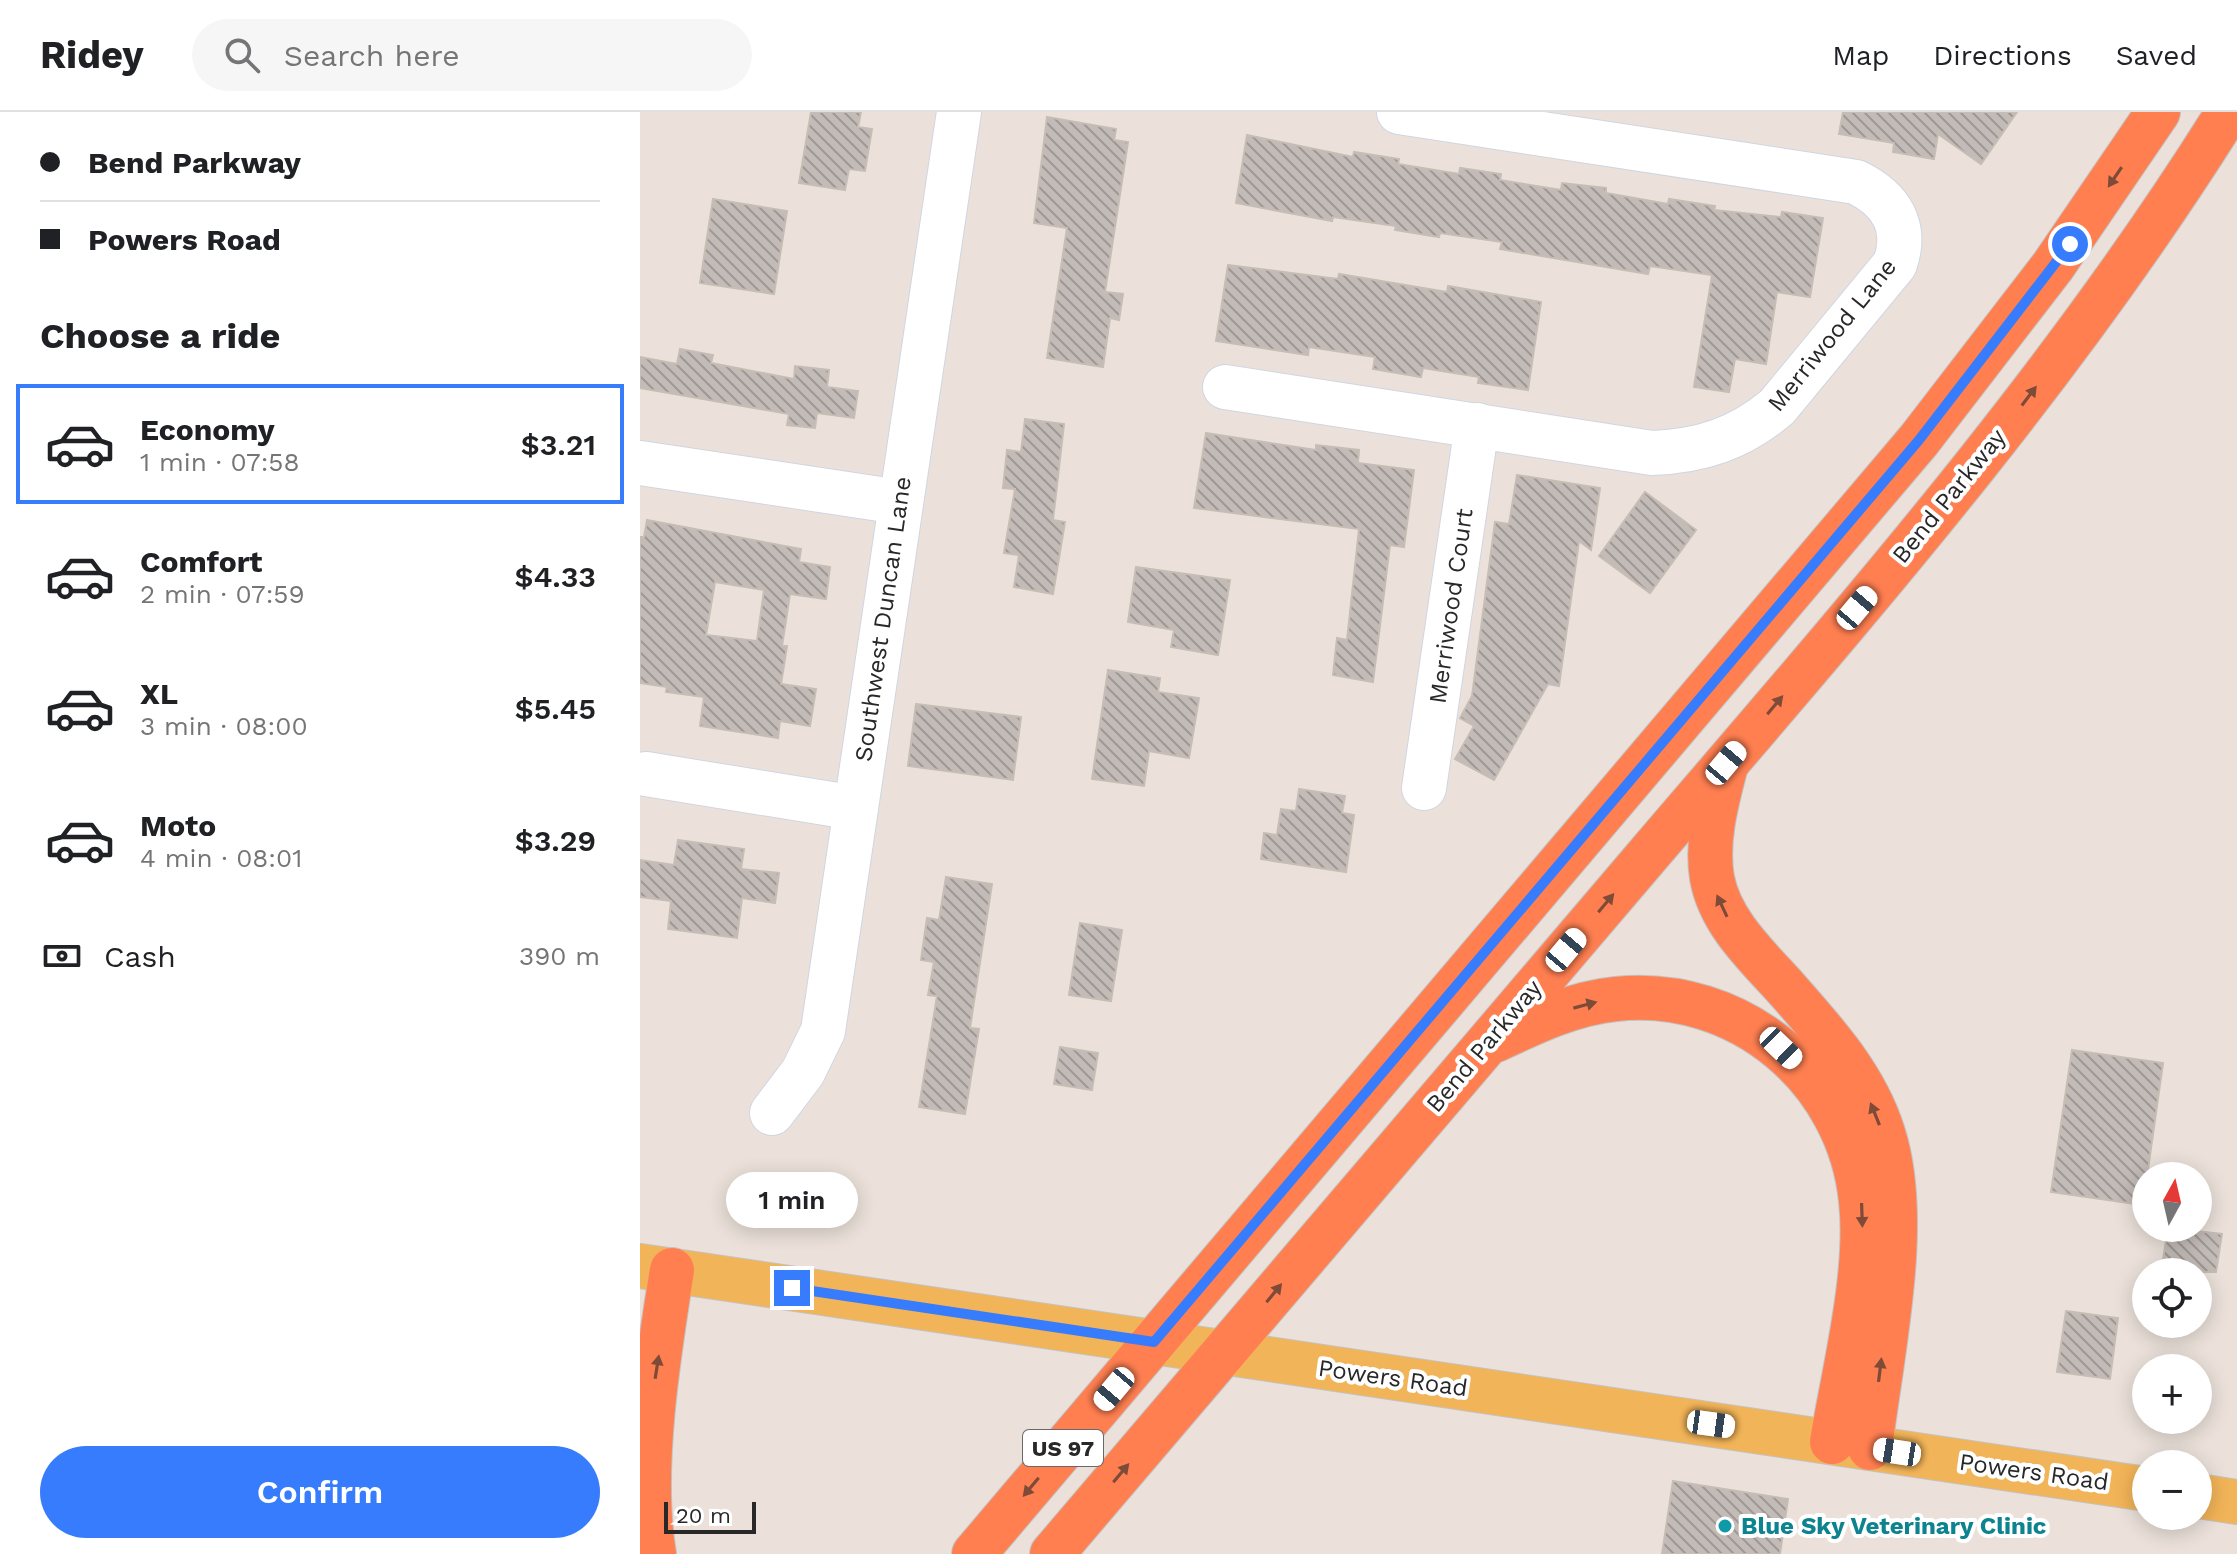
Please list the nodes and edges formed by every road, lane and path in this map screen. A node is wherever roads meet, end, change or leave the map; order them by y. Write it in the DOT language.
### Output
graph roads {
  1 [pos="959,112"];
  2 [pos="1399,112"];
  3 [pos="2158,112"];
  4 [pos="2228,112"];
  5 [pos="1597,126"];
  6 [pos="1225,387"];
  7 [pos="1477,425"];
  8 [pos="640,463"];
  9 [pos="900,502"];
  10 [pos="1726,763"];
  11 [pos="646,774"];
  12 [pos="1424,788"];
  13 [pos="856,808"];
  14 [pos="1486,1044"];
  15 [pos="772,1113"];
  16 [pos="656,1268"];
  17 [pos="1154,1342"];
  18 [pos="1225,1353"];
  19 [pos="1851,1445"];
  20 [pos="2132,1487"];
  21 [pos="2212,1498"];
  22 [pos="2237,1502"];
  23 [pos="654,1554"];
  24 [pos="974,1554"];
  25 [pos="1052,1554"];
  1 -- 9 [label="street, Southwest Duncan Lane"];
  2 -- 5 [label="street, Merriwood Lane"];
  3 -- 17 [label="highway, US 97, one-way"];
  10 -- 4 [label="highway, Bend Parkway / US 97, one-way"];
  5 -- 7 [label="street, Merriwood Lane"];
  6 -- 7 [label="street, Merriwood Lane"];
  7 -- 12 [label="street, Merriwood Court"];
  8 -- 9 [label="street"];
  9 -- 13 [label="street, Southwest Duncan Lane"];
  14 -- 10 [label="highway, Bend Parkway / US 97, one-way"];
  19 -- 10 [label="highway, one-way"];
  11 -- 13 [label="street"];
  13 -- 15 [label="street, Southwest Duncan Lane"];
  18 -- 14 [label="highway, Bend Parkway / US 97, one-way"];
  14 -- 19 [label="highway, one-way"];
  16 -- 17 [label="main road, Powers Road"];
  23 -- 16 [label="highway, one-way"];
  17 -- 18 [label="main road, Powers Road"];
  17 -- 24 [label="highway, US 97, one-way"];
  18 -- 19 [label="main road, Powers Road"];
  25 -- 18 [label="highway, Bend Parkway / US 97, one-way"];
  19 -- 20 [label="main road, Powers Road"];
  21 -- 22 [label="main road"];
}
